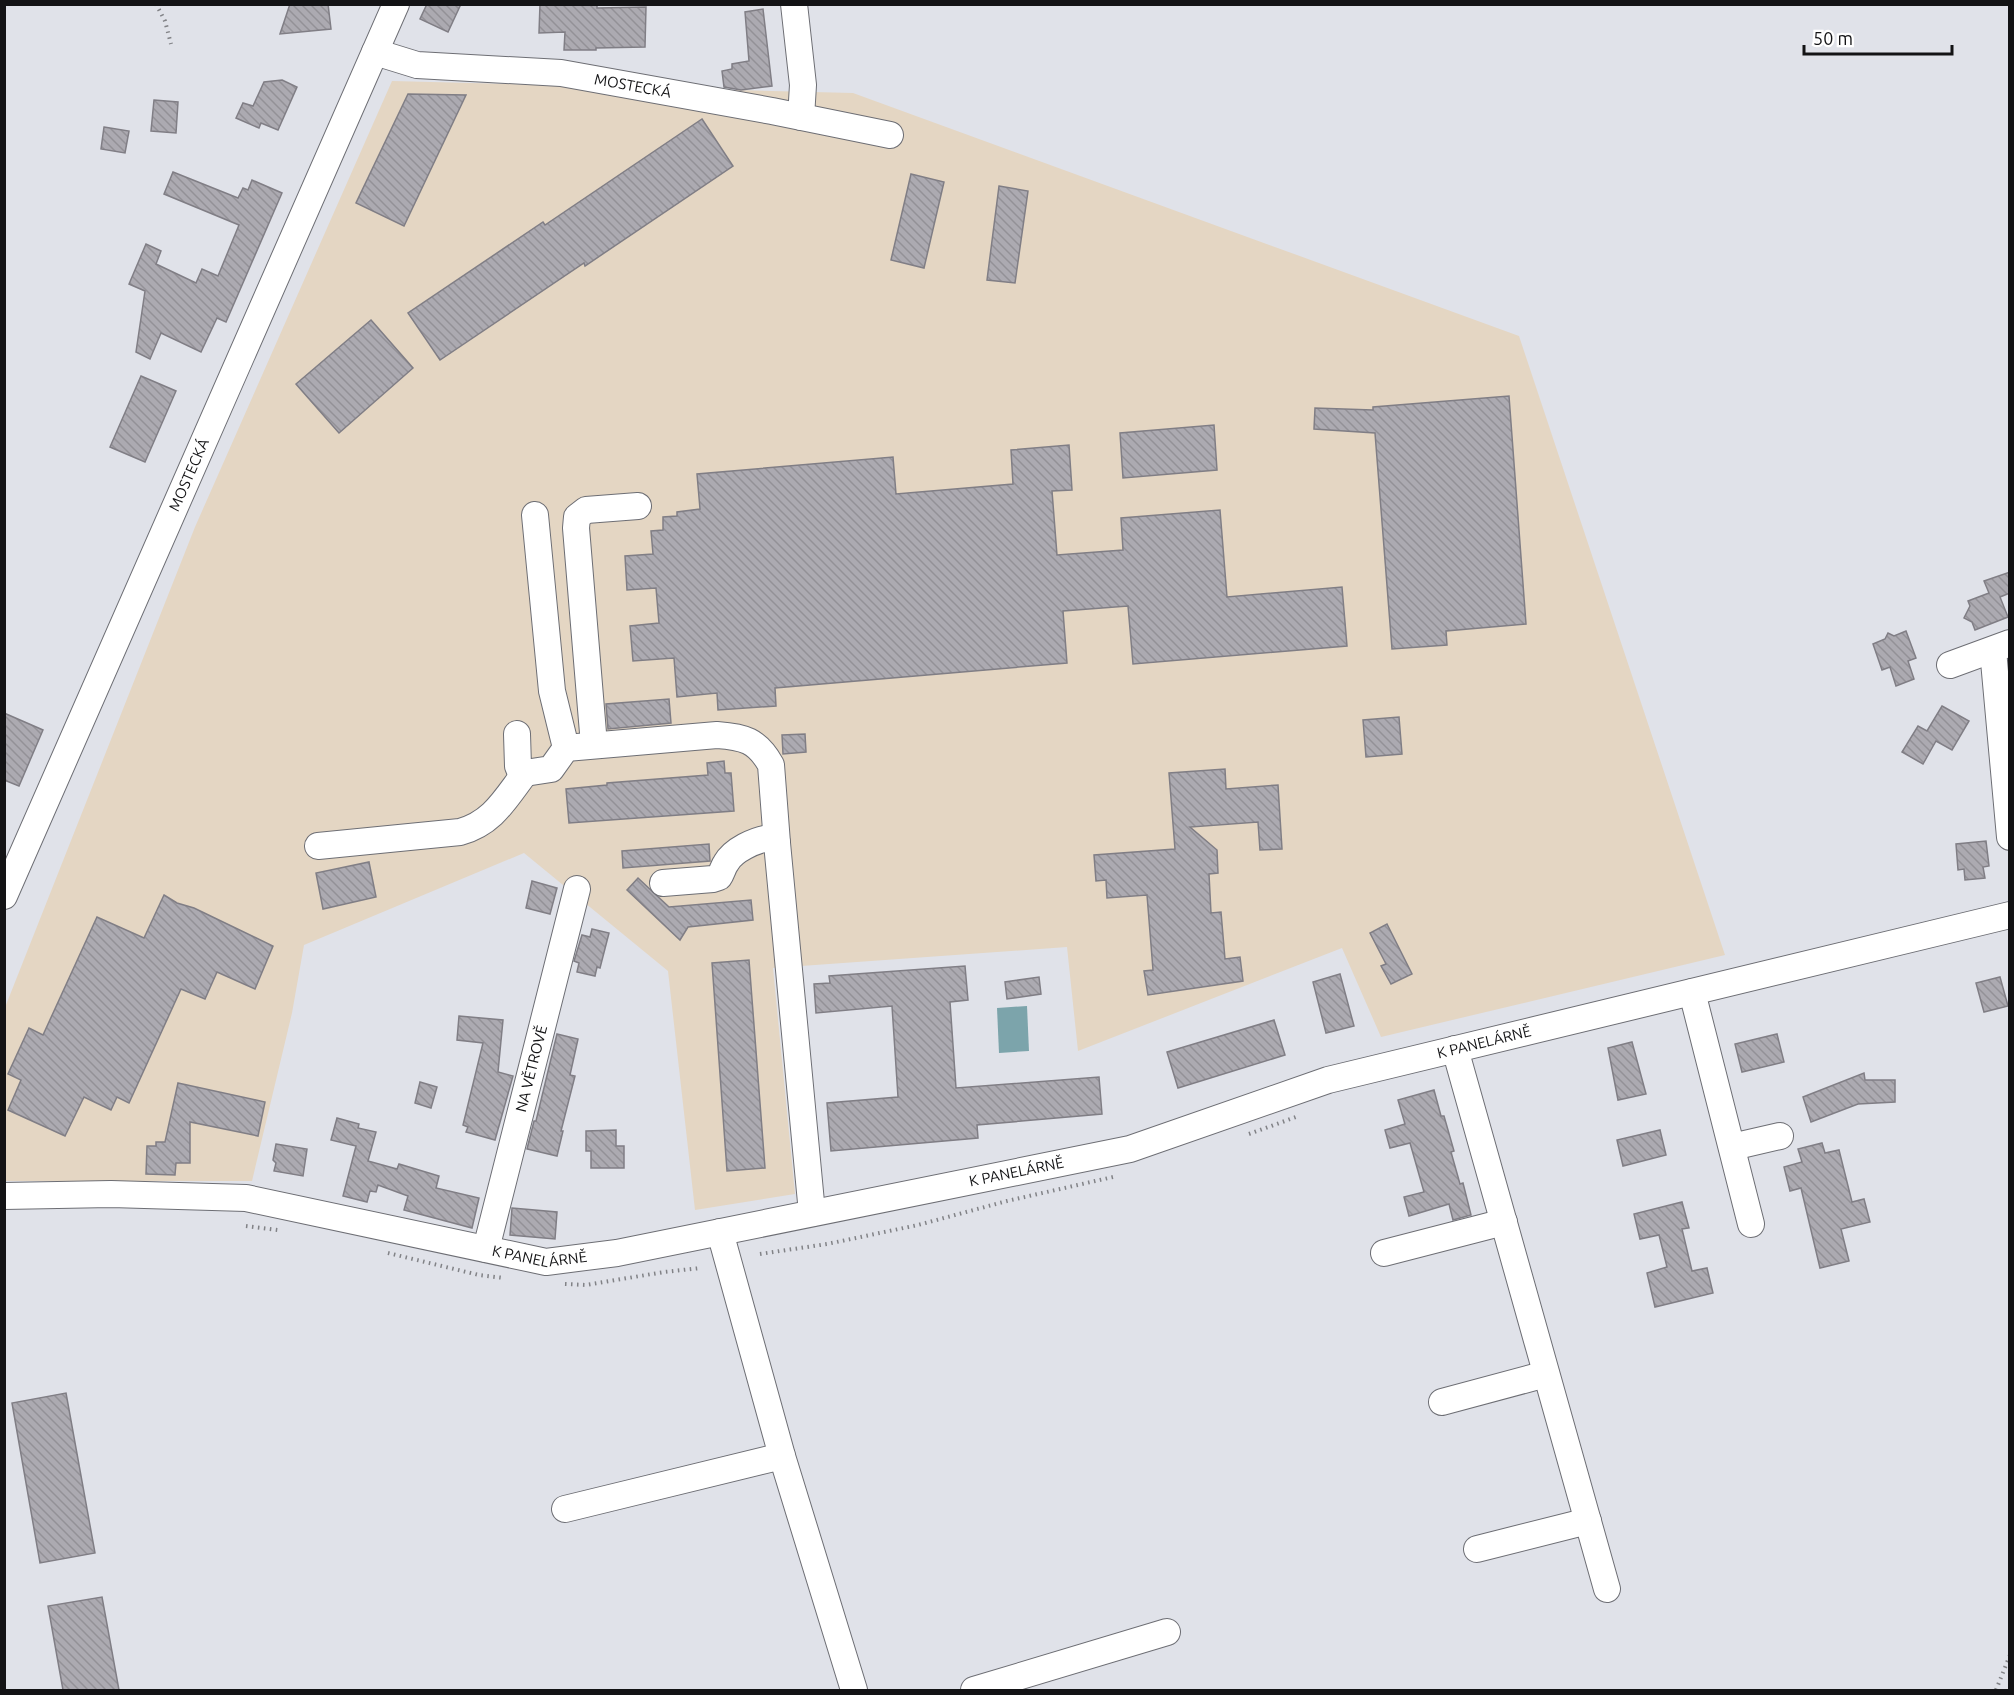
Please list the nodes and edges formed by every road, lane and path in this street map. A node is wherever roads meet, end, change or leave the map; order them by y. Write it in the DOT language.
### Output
graph roads {
  1 [pos="156,4"];
  2 [pos="396,4"];
  3 [pos="794,4"];
  4 [pos="171,44"];
  5 [pos="375,52"];
  6 [pos="801,117"];
  7 [pos="890,135"];
  8 [pos="638,506"];
  9 [pos="535,514"];
  10 [pos="2001,646"];
  11 [pos="1950,665"];
  12 [pos="517,734"];
  13 [pos="594,745"];
  14 [pos="566,748"];
  15 [pos="525,773"];
  16 [pos="2010,837"];
  17 [pos="777,843"];
  18 [pos="318,846"];
  19 [pos="663,883"];
  20 [pos="577,889"];
  21 [pos="4,896"];
  22 [pos="2010,915"];
  23 [pos="1692,992"];
  24 [pos="1455,1049"];
  25 [pos="1307,1113"];
  26 [pos="1242,1136"];
  27 [pos="1780,1136"];
  28 [pos="1732,1147"];
  29 [pos="1116,1176"];
  30 [pos="4,1197"];
  31 [pos="812,1213"];
  32 [pos="1504,1222"];
  33 [pos="1750,1224"];
  34 [pos="720,1232"];
  35 [pos="486,1249"];
  36 [pos="1384,1253"];
  37 [pos="760,1254"];
  38 [pos="1546,1374"];
  39 [pos="1442,1402"];
  40 [pos="782,1456"];
  41 [pos="565,1509"];
  42 [pos="1588,1521"];
  43 [pos="1477,1549"];
  44 [pos="1607,1589"];
  45 [pos="1167,1632"];
  46 [pos="2010,1655"];
  47 [pos="854,1690"];
  48 [pos="974,1690"];
  49 [pos="1996,1690"];
  1 -- 4 [label="path"];
  2 -- 5 [label="street, MOSTECKÁ"];
  3 -- 6 [label="street"];
  5 -- 6 [label="street, MOSTECKÁ"];
  5 -- 21 [label="street, MOSTECKÁ"];
  6 -- 7 [label="street, MOSTECKÁ"];
  8 -- 13 [label="street"];
  9 -- 14 [label="street"];
  10 -- 11 [label="street"];
  10 -- 16 [label="street"];
  12 -- 15 [label="street"];
  13 -- 14 [label="street"];
  13 -- 17 [label="street"];
  14 -- 15 [label="street"];
  15 -- 18 [label="street"];
  17 -- 19 [label="street"];
  17 -- 31 [label="street"];
  20 -- 35 [label="street, NA VĚTROVĚ"];
  22 -- 23 [label="street, K PANELÁRNĚ"];
  23 -- 24 [label="street, K PANELÁRNĚ"];
  23 -- 28 [label="street"];
  24 -- 31 [label="street, K PANELÁRNĚ"];
  24 -- 32 [label="street"];
  25 -- 26 [label="path"];
  27 -- 28 [label="street"];
  28 -- 33 [label="street"];
  29 -- 37 [label="path"];
  30 -- 35 [label="street, K PANELÁRNĚ"];
  31 -- 34 [label="street, K PANELÁRNĚ"];
  32 -- 36 [label="street"];
  32 -- 38 [label="street"];
  34 -- 35 [label="street, K PANELÁRNĚ"];
  34 -- 40 [label="street"];
  38 -- 39 [label="street"];
  38 -- 42 [label="street"];
  40 -- 41 [label="street"];
  40 -- 47 [label="street"];
  42 -- 43 [label="street"];
  42 -- 44 [label="street"];
  45 -- 48 [label="street"];
  46 -- 49 [label="path"];
}
